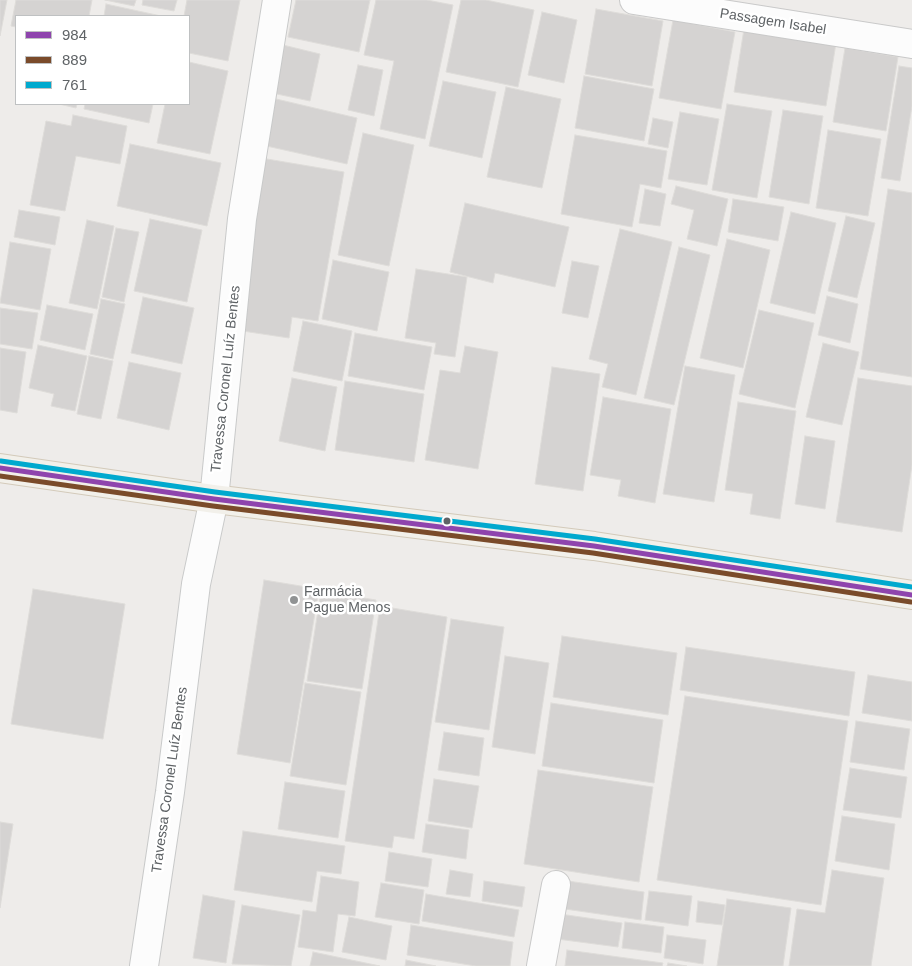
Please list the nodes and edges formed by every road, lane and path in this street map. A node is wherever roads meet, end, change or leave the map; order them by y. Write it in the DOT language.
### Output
graph roads {
  1 [pos="277,0"];
  2 [pos="634,0"];
  3 [pos="912,44"];
  4 [pos="0,468"];
  5 [pos="214,498"];
  6 [pos="912,595"];
  7 [pos="556,885"];
  8 [pos="144,966"];
  9 [pos="541,966"];
  1 -- 5 [label="street, Travessa Coronel Luíz Bentes"];
  2 -- 3 [label="street, Passagem Isabel"];
  4 -- 5 [label="main road"];
  5 -- 6 [label="main road"];
  5 -- 8 [label="street, Travessa Coronel Luíz Bentes"];
  7 -- 9 [label="street"];
}
